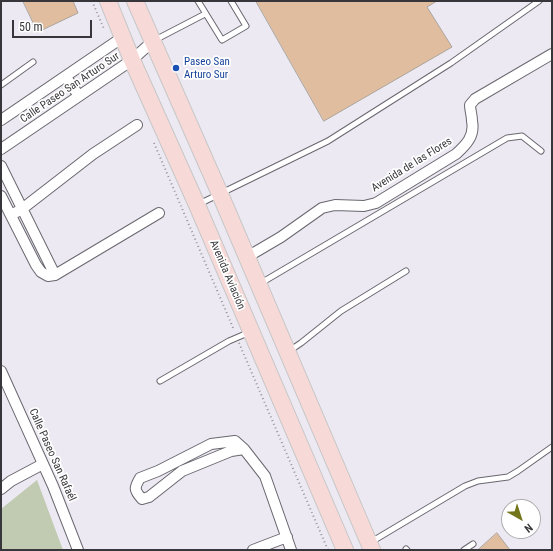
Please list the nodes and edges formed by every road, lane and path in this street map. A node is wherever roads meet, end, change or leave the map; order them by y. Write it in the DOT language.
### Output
graph roads {
  1 [pos="92,1"];
  2 [pos="108,1"];
  3 [pos="135,1"];
  4 [pos="198,1"];
  5 [pos="231,1"];
  6 [pos="539,1"];
  7 [pos="205,14"];
  8 [pos="104,29"];
  9 [pos="123,37"];
  10 [pos="153,42"];
  11 [pos="552,54"];
  12 [pos="132,60"];
  13 [pos="33,62"];
  14 [pos="66,77"];
  15 [pos="1,85"];
  16 [pos="79,96"];
  17 [pos="1,120"];
  18 [pos="137,125"];
  19 [pos="153,143"];
  20 [pos="1,149"];
  21 [pos="541,151"];
  22 [pos="1,166"];
  23 [pos="220,194"];
  24 [pos="1,196"];
  25 [pos="197,205"];
  26 [pos="22,209"];
  27 [pos="159,212"];
  28 [pos="11,215"];
  29 [pos="246,257"];
  30 [pos="406,271"];
  31 [pos="55,275"];
  32 [pos="258,284"];
  33 [pos="243,333"];
  34 [pos="239,342"];
  35 [pos="287,353"];
  36 [pos="1,371"];
  37 [pos="160,381"];
  38 [pos="552,447"];
  39 [pos="244,449"];
  40 [pos="43,464"];
  41 [pos="1,489"];
  42 [pos="287,537"];
  43 [pos="473,544"];
  44 [pos="370,547"];
  45 [pos="78,550"];
  46 [pos="253,550"];
  47 [pos="290,550"];
  48 [pos="328,550"];
  49 [pos="346,550"];
  50 [pos="464,550"];
  1 -- 8 [label="path"];
  2 -- 9 [label="main road, Avenida Aviación"];
  3 -- 10 [label="main road"];
  4 -- 7 [label="lane"];
  5 -- 7 [label="lane"];
  6 -- 23 [label="lane"];
  7 -- 10 [label="lane"];
  9 -- 12 [label="main road, Avenida Aviación"];
  9 -- 14 [label="street, Calle Paseo San Arturo Sur"];
  10 -- 12 [label="street, Calle Paseo San Arturo Sur"];
  10 -- 23 [label="main road"];
  11 -- 29 [label="street, Avenida de las Flores"];
  12 -- 16 [label="street, Calle Paseo San Arturo Sur"];
  12 -- 25 [label="main road, Avenida Aviación"];
  13 -- 15 [label="lane"];
  14 -- 16 [label="street"];
  14 -- 17 [label="street, Calle Paseo San Arturo Sur"];
  16 -- 20 [label="street, Calle Paseo San Arturo Sur"];
  18 -- 26 [label="street"];
  19 -- 33 [label="path"];
  21 -- 32 [label="lane"];
  22 -- 26 [label="street"];
  23 -- 25 [label="lane"];
  23 -- 29 [label="main road"];
  24 -- 28 [label="street"];
  25 -- 33 [label="main road, Avenida Aviación"];
  26 -- 28 [label="street"];
  26 -- 31 [label="street"];
  27 -- 31 [label="street"];
  28 -- 31 [label="street"];
  29 -- 32 [label="main road"];
  30 -- 35 [label="lane"];
  32 -- 35 [label="main road"];
  33 -- 37 [label="lane"];
  33 -- 49 [label="main road, Avenida Aviación"];
  34 -- 48 [label="path"];
  35 -- 44 [label="main road"];
  36 -- 40 [label="street, Calle Paseo San Rafaél"];
  38 -- 44 [label="lane"];
  39 -- 39 [label="street"];
  39 -- 42 [label="street"];
  40 -- 41 [label="street"];
  40 -- 45 [label="street, Calle Paseo San Rafaél"];
  42 -- 46 [label="street"];
  42 -- 47 [label="street"];
  43 -- 50 [label="lane"];
}
